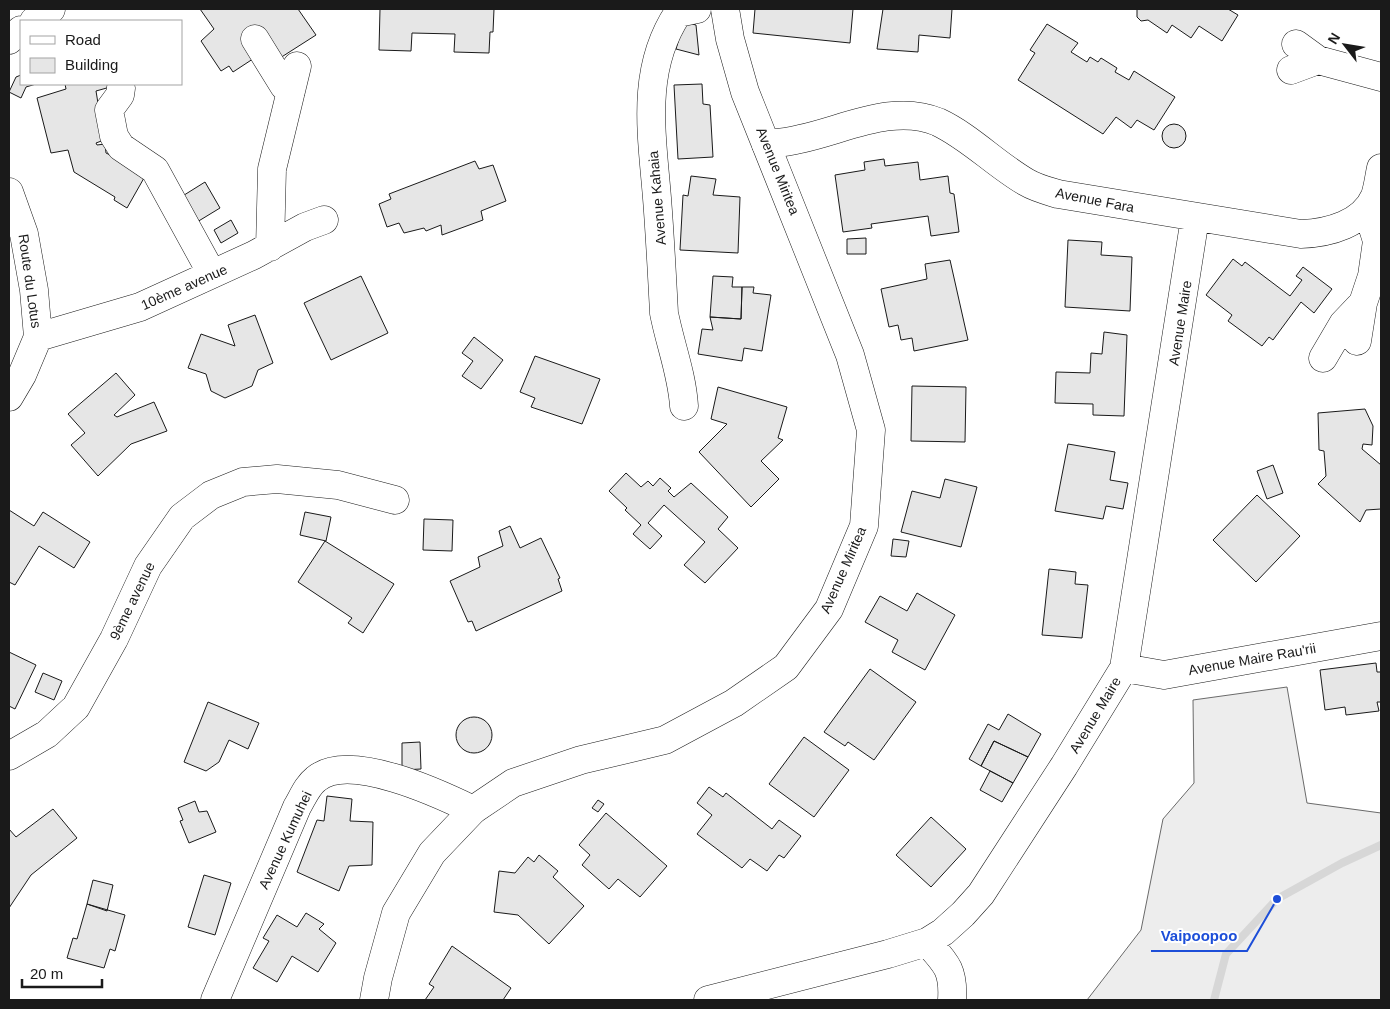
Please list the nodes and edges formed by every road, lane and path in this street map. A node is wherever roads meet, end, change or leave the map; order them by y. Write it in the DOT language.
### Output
graph roads {
  1 [pos="51,9"];
  2 [pos="697,9"];
  3 [pos="725,9"];
  4 [pos="35,20"];
  5 [pos="20,31"];
  6 [pos="255,39"];
  7 [pos="9,40"];
  8 [pos="1293,57"];
  9 [pos="1381,77"];
  10 [pos="121,88"];
  11 [pos="766,144"];
  12 [pos="1381,168"];
  13 [pos="9,192"];
  14 [pos="1367,209"];
  15 [pos="1195,218"];
  16 [pos="324,220"];
  17 [pos="270,247"];
  18 [pos="212,274"];
  19 [pos="1363,303"];
  20 [pos="38,337"];
  21 [pos="1357,341"];
  22 [pos="1323,358"];
  23 [pos="9,397"];
  24 [pos="684,406"];
  25 [pos="395,500"];
  26 [pos="1381,636"];
  27 [pos="1124,668"];
  28 [pos="9,756"];
  29 [pos="473,810"];
  30 [pos="927,942"];
  31 [pos="215,1000"];
  32 [pos="374,1000"];
  33 [pos="708,1000"];
  34 [pos="952,1000"];
  1 -- 4 [label="street"];
  2 -- 24 [label="street, Avenue Kahaia"];
  3 -- 11 [label="street, Avenue Miritea"];
  5 -- 7 [label="street"];
  6 -- 17 [label="street"];
  8 -- 9 [label="street"];
  10 -- 18 [label="street"];
  11 -- 15 [label="street, Avenue Fara"];
  11 -- 29 [label="street, Avenue Miritea"];
  12 -- 14 [label="street"];
  13 -- 20 [label="street, Route du Lotus"];
  14 -- 15 [label="street, Avenue Fara"];
  14 -- 19 [label="street"];
  15 -- 27 [label="street, Avenue Maire"];
  16 -- 17 [label="street, 10ème avenue"];
  17 -- 18 [label="street, 10ème avenue"];
  18 -- 20 [label="street, 10ème avenue"];
  19 -- 21 [label="street"];
  19 -- 22 [label="street"];
  20 -- 23 [label="street, Route du Lotus"];
  25 -- 28 [label="street, 9ème avenue"];
  26 -- 27 [label="street, Avenue Maire Rau'rii"];
  27 -- 30 [label="street, Avenue Maire"];
  29 -- 31 [label="street, Avenue Kumuhei"];
  29 -- 32 [label="street, Avenue Miritea"];
  30 -- 33 [label="street, Avenue Maire"];
  30 -- 34 [label="street"];
}
